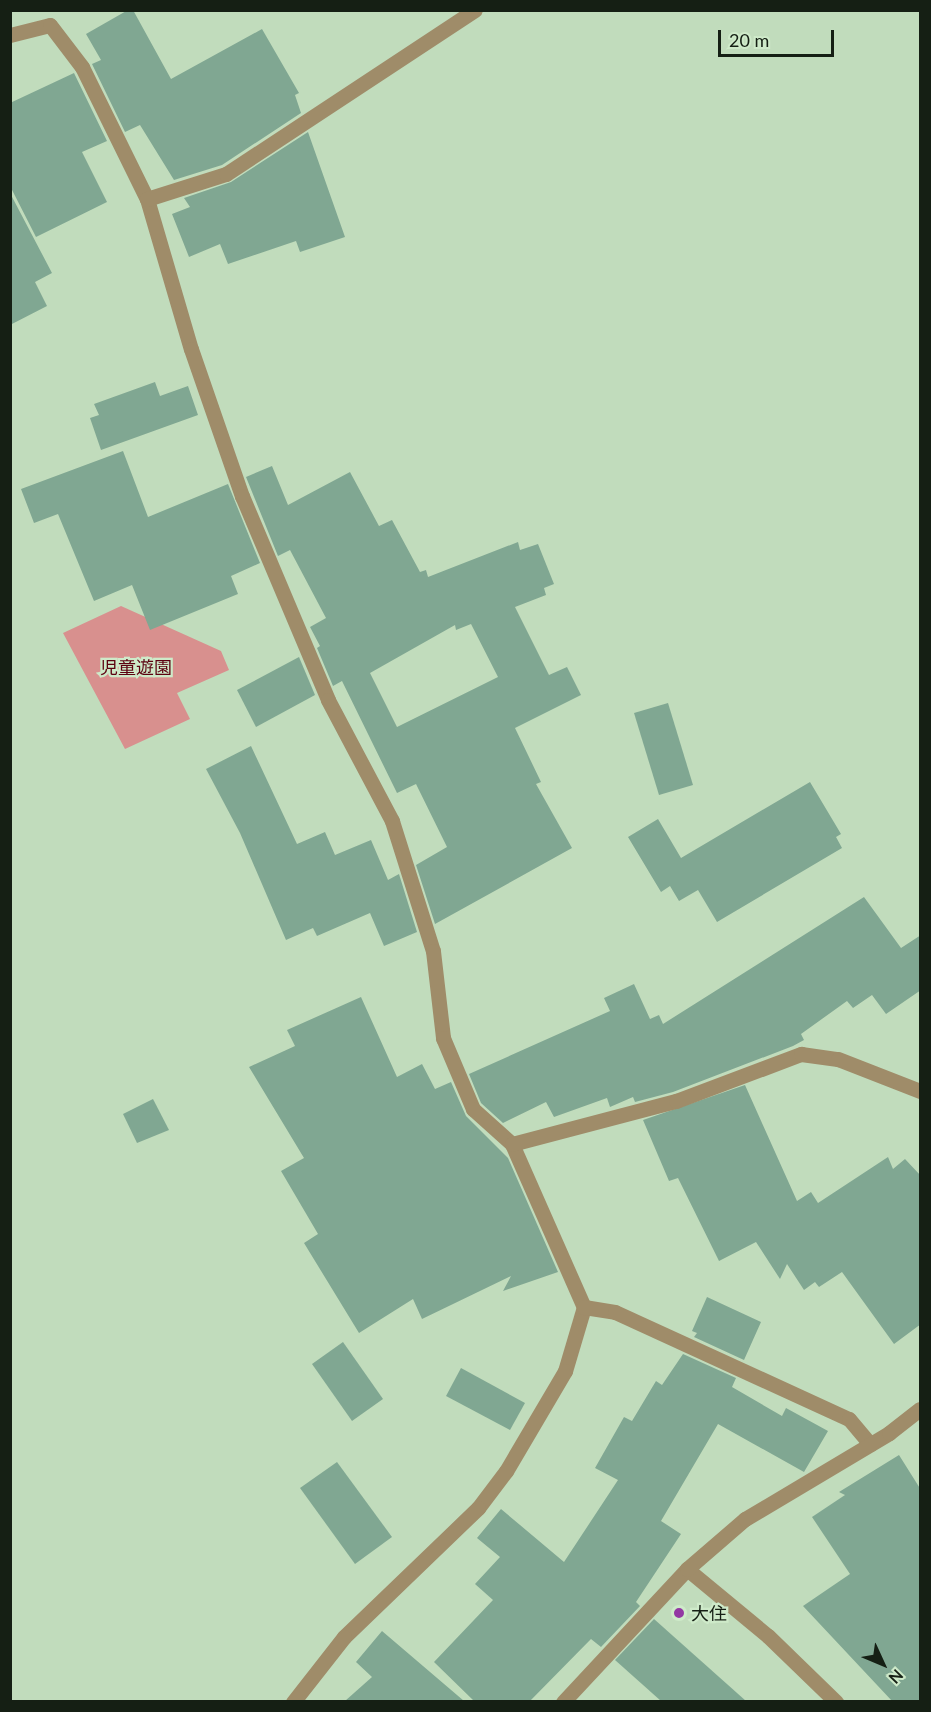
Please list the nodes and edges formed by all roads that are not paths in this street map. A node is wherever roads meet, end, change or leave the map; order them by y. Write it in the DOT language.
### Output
graph roads {
  1 [pos="475,10"];
  2 [pos="10,35"];
  3 [pos="147,199"];
  4 [pos="921,1091"];
  5 [pos="512,1144"];
  6 [pos="584,1307"];
  7 [pos="921,1409"];
  8 [pos="870,1444"];
  9 [pos="687,1569"];
  10 [pos="293,1701"];
  11 [pos="563,1701"];
  12 [pos="836,1701"];
  1 -- 3 [label="street"];
  2 -- 3 [label="street"];
  3 -- 5 [label="street"];
  4 -- 5 [label="street"];
  5 -- 6 [label="street"];
  6 -- 8 [label="street"];
  6 -- 10 [label="street"];
  7 -- 8 [label="street"];
  8 -- 9 [label="street"];
  9 -- 11 [label="street"];
  9 -- 12 [label="street"];
}
